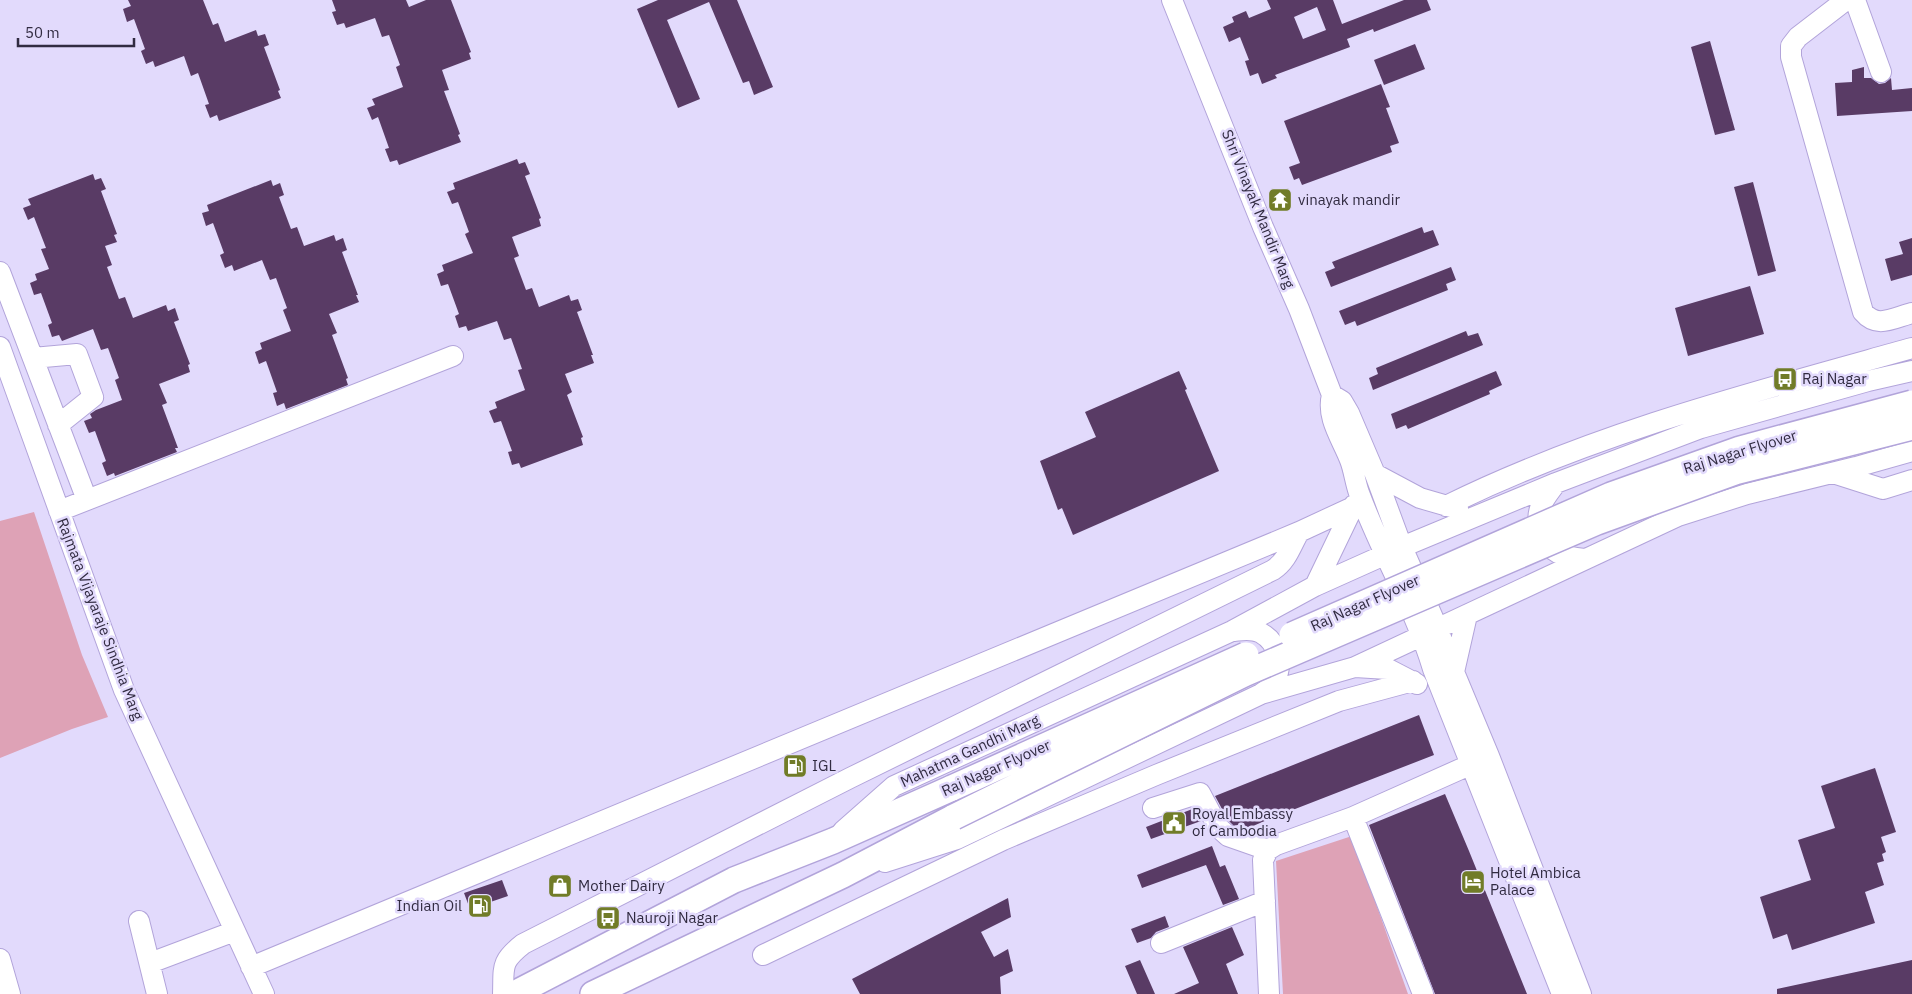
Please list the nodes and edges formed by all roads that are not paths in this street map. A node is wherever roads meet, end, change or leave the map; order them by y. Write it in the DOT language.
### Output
graph roads {
  1 [pos="1172,0"];
  2 [pos="1846,0"];
  3 [pos="1855,0"];
  4 [pos="1882,72"];
  5 [pos="0,272"];
  6 [pos="1912,313"];
  7 [pos="0,347"];
  8 [pos="1912,348"];
  9 [pos="453,356"];
  10 [pos="33,358"];
  11 [pos="1866,371"];
  12 [pos="1912,371"];
  13 [pos="1332,395"];
  14 [pos="1912,403"];
  15 [pos="58,425"];
  16 [pos="1912,427"];
  17 [pos="1912,451"];
  18 [pos="1832,473"];
  19 [pos="1375,474"];
  20 [pos="1912,480"];
  21 [pos="1556,483"];
  22 [pos="87,500"];
  23 [pos="1356,500"];
  24 [pos="1446,506"];
  25 [pos="59,510"];
  26 [pos="1479,515"];
  27 [pos="1299,532"];
  28 [pos="1394,551"];
  29 [pos="1585,559"];
  30 [pos="1315,586"];
  31 [pos="1467,615"];
  32 [pos="1232,631"];
  33 [pos="1430,631"];
  34 [pos="1355,667"];
  35 [pos="1454,672"];
  36 [pos="1413,681"];
  37 [pos="1261,694"];
  38 [pos="1445,700"];
  39 [pos="1147,748"];
  40 [pos="1480,760"];
  41 [pos="1156,775"];
  42 [pos="1152,808"];
  43 [pos="1353,817"];
  44 [pos="832,841"];
  45 [pos="1268,850"];
  46 [pos="843,875"];
  47 [pos="1265,901"];
  48 [pos="139,921"];
  49 [pos="235,931"];
  50 [pos="1161,943"];
  51 [pos="764,955"];
  52 [pos="0,960"];
  53 [pos="150,963"];
  54 [pos="251,967"];
  55 [pos="1265,992"];
  56 [pos="10,994"];
  57 [pos="157,994"];
  58 [pos="264,994"];
  59 [pos="503,994"];
  60 [pos="514,994"];
  61 [pos="593,994"];
  62 [pos="1423,994"];
  63 [pos="1562,994"];
  64 [pos="1581,994"];
  1 -- 13 [label="street, Shri Vinayak Mandir Marg"];
  2 -- 6 [label="street"];
  3 -- 4 [label="street"];
  5 -- 10 [label="street"];
  7 -- 25 [label="street, Rajmata Vijayaraje Sindhia Marg"];
  8 -- 11 [label="street"];
  9 -- 22 [label="street"];
  10 -- 15 [label="street"];
  10 -- 15 [label="street"];
  11 -- 12 [label="street"];
  11 -- 21 [label="street, Mahatma Gandhi Marg"];
  11 -- 24 [label="street"];
  13 -- 19 [label="street"];
  13 -- 23 [label="street, Shri Vinayak Mandir Marg"];
  14 -- 44 [label="main road, Raj Nagar Flyover, bridge"];
  15 -- 22 [label="street"];
  16 -- 46 [label="main road, Raj Nagar Flyover, bridge"];
  17 -- 18 [label="street"];
  18 -- 20 [label="street"];
  18 -- 29 [label="street"];
  19 -- 24 [label="street"];
  19 -- 28 [label="street"];
  21 -- 26 [label="street, Mahatma Gandhi Marg"];
  21 -- 29 [label="street"];
  22 -- 25 [label="street"];
  23 -- 27 [label="street"];
  23 -- 28 [label="street"];
  23 -- 30 [label="street"];
  24 -- 26 [label="street"];
  25 -- 49 [label="street, Rajmata Vijayaraje Sindhia Marg"];
  26 -- 28 [label="street, Mahatma Gandhi Marg"];
  27 -- 54 [label="street"];
  27 -- 59 [label="street"];
  28 -- 30 [label="street, Mahatma Gandhi Marg"];
  28 -- 33 [label="street"];
  29 -- 31 [label="street"];
  30 -- 32 [label="street, Mahatma Gandhi Marg"];
  31 -- 33 [label="street"];
  31 -- 35 [label="street"];
  32 -- 37 [label="street"];
  32 -- 44 [label="street, Mahatma Gandhi Marg"];
  33 -- 34 [label="street"];
  33 -- 35 [label="street"];
  33 -- 38 [label="street"];
  34 -- 36 [label="street"];
  34 -- 37 [label="street"];
  35 -- 40 [label="street"];
  36 -- 38 [label="street"];
  36 -- 41 [label="street"];
  37 -- 39 [label="street"];
  38 -- 40 [label="street"];
  39 -- 41 [label="street"];
  39 -- 46 [label="street"];
  40 -- 43 [label="street"];
  40 -- 63 [label="street"];
  40 -- 64 [label="street"];
  41 -- 51 [label="street"];
  42 -- 45 [label="street"];
  43 -- 45 [label="street"];
  43 -- 62 [label="street"];
  44 -- 60 [label="main road, Mahatma Gandhi Marg"];
  45 -- 47 [label="street"];
  46 -- 61 [label="main road"];
  47 -- 50 [label="street"];
  47 -- 55 [label="street"];
  48 -- 53 [label="street"];
  49 -- 53 [label="street"];
  49 -- 54 [label="street, Rajmata Vijayaraje Sindhia Marg"];
  52 -- 56 [label="street"];
  53 -- 57 [label="street"];
  54 -- 58 [label="street, Rajmata Vijayaraje Sindhia Marg"];
}
